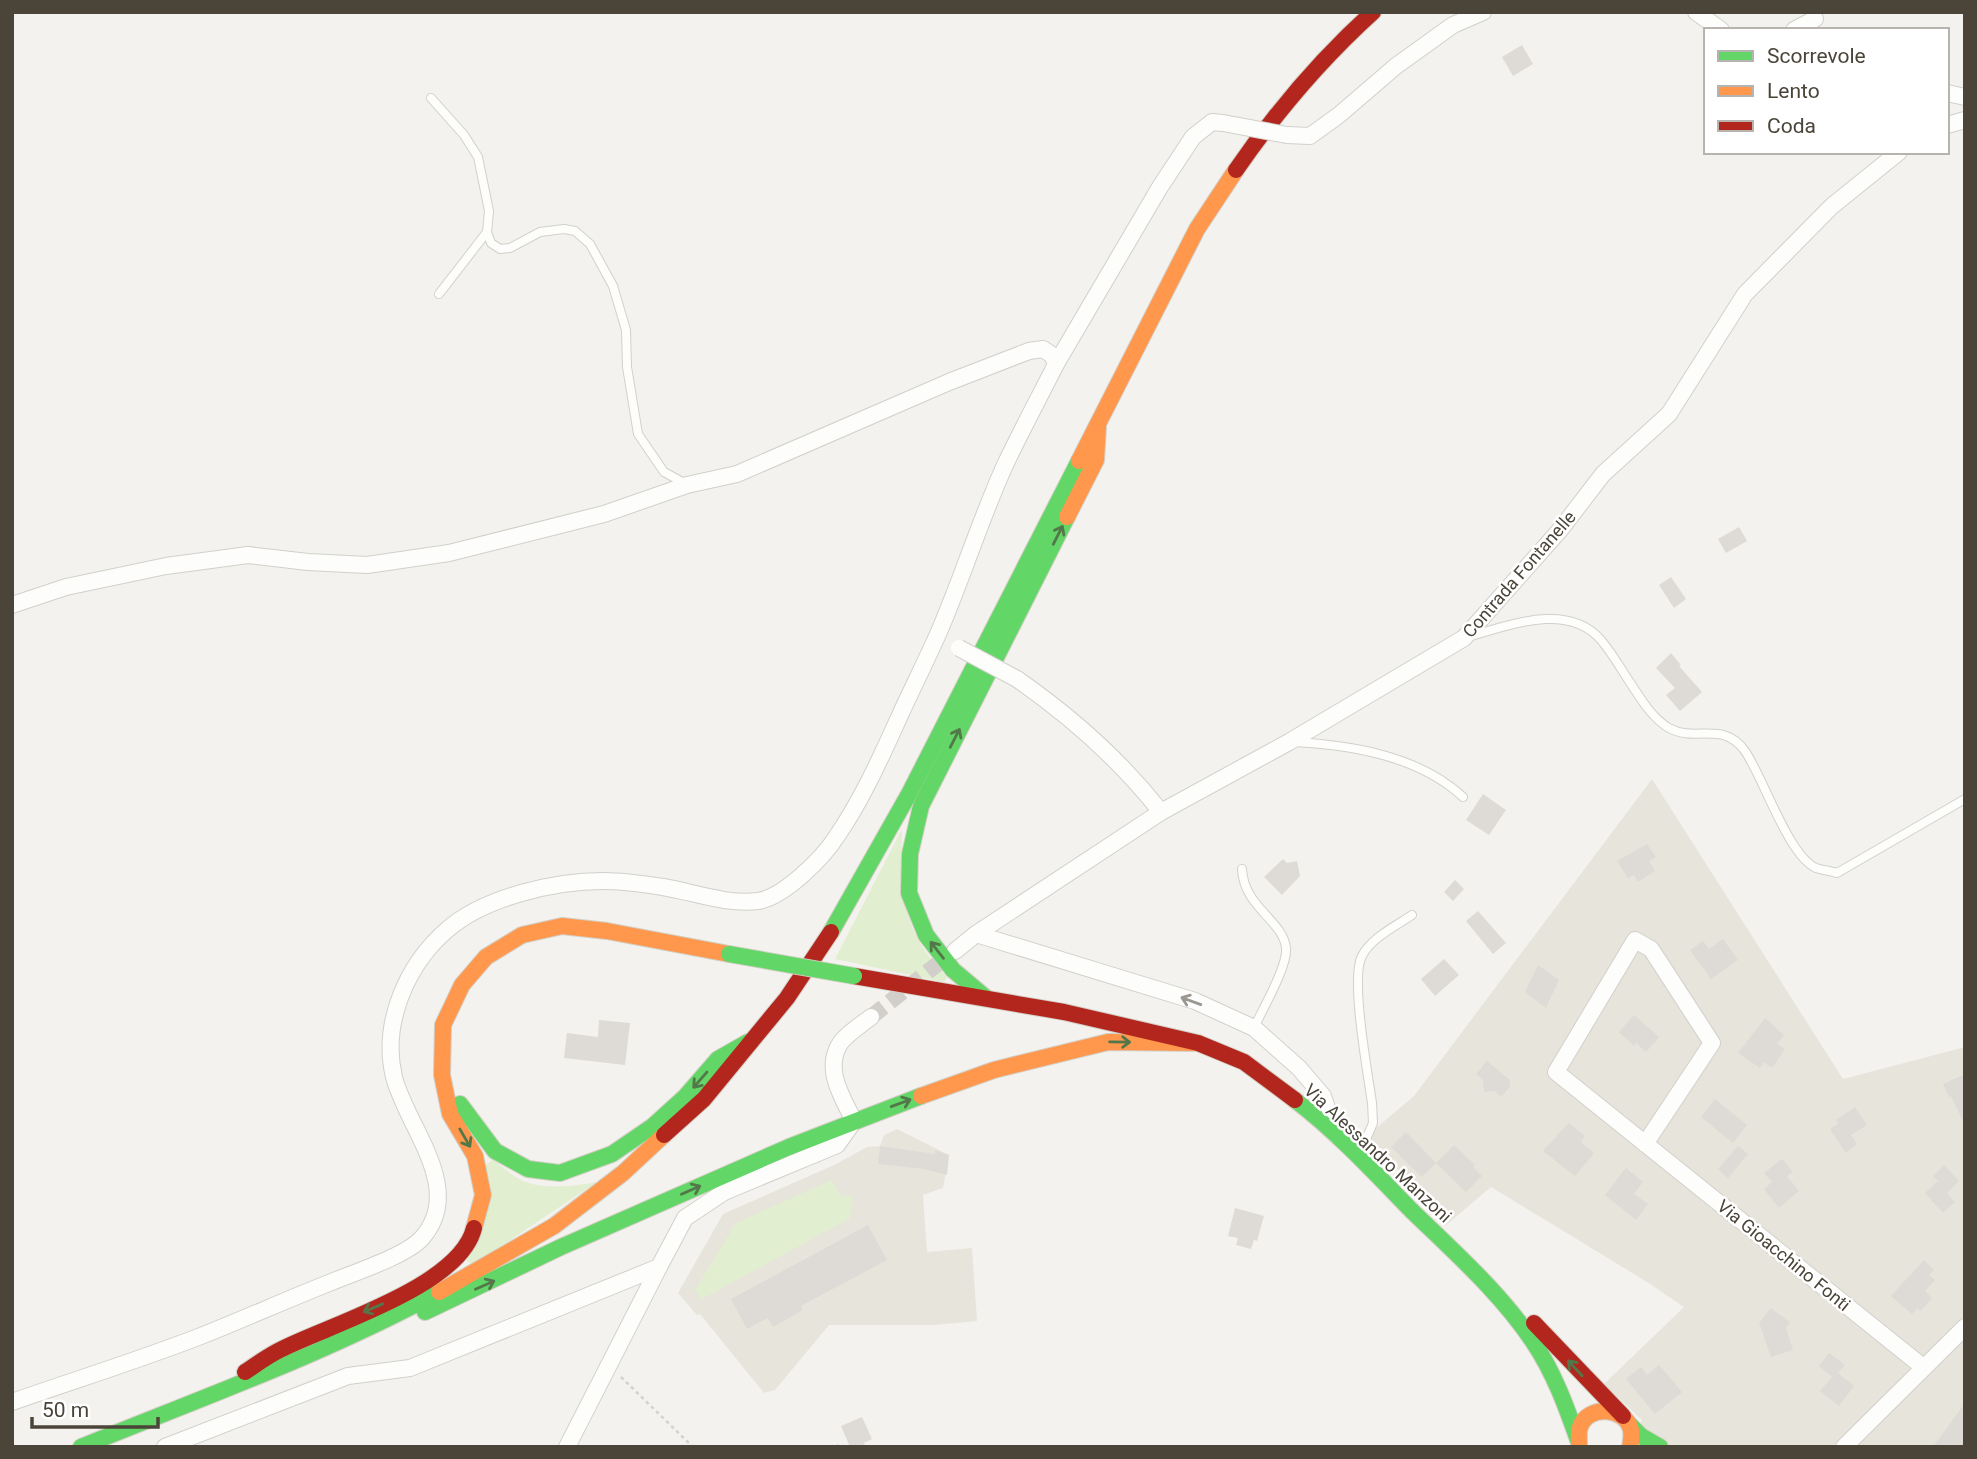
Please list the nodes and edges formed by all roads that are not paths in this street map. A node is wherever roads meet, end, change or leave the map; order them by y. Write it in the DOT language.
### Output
graph roads {
  1 [pos="1373,12"];
  2 [pos="1483,12"];
  3 [pos="1696,12"];
  4 [pos="1817,20"];
  5 [pos="1718,28"];
  6 [pos="1799,28"];
  7 [pos="431,98"];
  8 [pos="1897,154"];
  9 [pos="487,232"];
  10 [pos="439,295"];
  11 [pos="1056,364"];
  12 [pos="1098,426"];
  13 [pos="687,485"];
  14 [pos="12,605"];
  15 [pos="938,634"];
  16 [pos="1464,638"];
  17 [pos="1289,742"];
  18 [pos="1463,797"];
  19 [pos="1965,799"];
  20 [pos="1161,812"];
  21 [pos="1242,869"];
  22 [pos="1412,915"];
  23 [pos="976,934"];
  24 [pos="955,951"];
  25 [pos="985,997"];
  26 [pos="871,1017"];
  27 [pos="1254,1028"];
  28 [pos="754,1039"];
  29 [pos="1199,1043"];
  30 [pos="442,1075"];
  31 [pos="853,1121"];
  32 [pos="1336,1135"];
  33 [pos="1645,1144"];
  34 [pos="1358,1156"];
  35 [pos="659,1267"];
  36 [pos="1486,1284"];
  37 [pos="1965,1327"];
  38 [pos="285,1364"];
  39 [pos="1923,1367"];
  40 [pos="207,1396"];
  41 [pos="12,1402"];
  42 [pos="1626,1420"];
  43 [pos="1849,1443"];
  44 [pos="1580,1445"];
  45 [pos="81,1447"];
  46 [pos="165,1447"];
  47 [pos="568,1447"];
  48 [pos="1630,1447"];
  49 [pos="1660,1447"];
  1 -- 12 [label="main road"];
  2 -- 11 [label="street, bridge"];
  3 -- 5 [label="street"];
  4 -- 6 [label="street"];
  7 -- 9 [label="lane"];
  8 -- 16 [label="street, Contrada Fontanelle"];
  9 -- 10 [label="lane"];
  9 -- 13 [label="lane"];
  11 -- 13 [label="street"];
  11 -- 15 [label="street"];
  25 -- 12 [label="main road, one-way"];
  12 -- 28 [label="main road"];
  13 -- 14 [label="street"];
  15 -- 20 [label="street, bridge"];
  15 -- 41 [label="street"];
  16 -- 17 [label="street, Contrada Fontanelle"];
  16 -- 19 [label="lane"];
  17 -- 18 [label="lane"];
  17 -- 20 [label="street, Contrada Fontanelle"];
  20 -- 23 [label="street, Contrada Fontanelle"];
  21 -- 27 [label="lane"];
  22 -- 34 [label="lane"];
  23 -- 24 [label="street, Contrada Fontanelle"];
  27 -- 23 [label="street, one-way"];
  25 -- 29 [label="main road"];
  25 -- 30 [label="main road, bridge"];
  26 -- 31 [label="street"];
  27 -- 32 [label="street"];
  28 -- 30 [label="main road, one-way"];
  28 -- 38 [label="main road"];
  31 -- 29 [label="main road, one-way"];
  29 -- 32 [label="main road, Via Alessandro Manzoni"];
  30 -- 40 [label="main road, one-way"];
  31 -- 35 [label="street"];
  38 -- 31 [label="main road, one-way"];
  32 -- 34 [label="main road, Via Alessandro Manzoni"];
  33 -- 33 [label="street, Via Gioacchino Fonti"];
  33 -- 39 [label="street, Via Gioacchino Fonti"];
  34 -- 36 [label="main road, Via Alessandro Manzoni"];
  35 -- 46 [label="street"];
  35 -- 47 [label="street"];
  42 -- 36 [label="main road, Via Alessandro Manzoni, one-way"];
  36 -- 44 [label="main road, Via Alessandro Manzoni"];
  37 -- 39 [label="street"];
  38 -- 40 [label="main road"];
  39 -- 43 [label="street"];
  40 -- 45 [label="main road"];
  42 -- 44 [label="main road"];
  42 -- 48 [label="main road"];
  42 -- 49 [label="main road, Via Alessandro Manzoni"];
}
